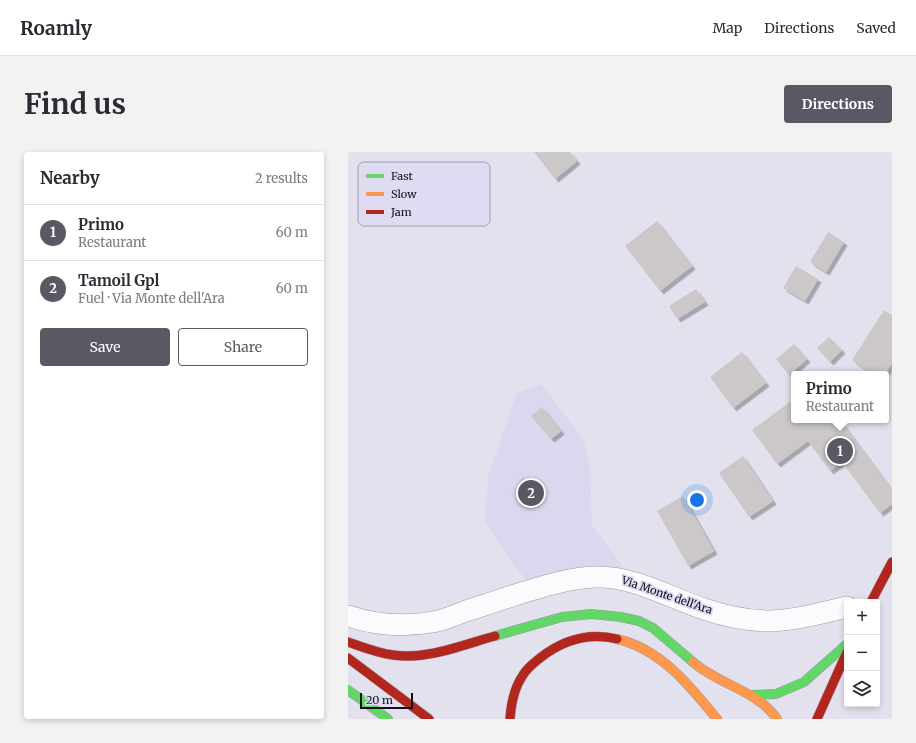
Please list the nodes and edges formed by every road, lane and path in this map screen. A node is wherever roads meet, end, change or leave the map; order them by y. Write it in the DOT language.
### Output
graph roads {
  1 [pos="892,562"];
  2 [pos="872,599"];
  3 [pos="844,608"];
  4 [pos="348,616"];
  5 [pos="348,642"];
  6 [pos="844,647"];
  7 [pos="348,658"];
  8 [pos="844,659"];
  9 [pos="348,690"];
  10 [pos="751,695"];
  11 [pos="388,719"];
  12 [pos="429,719"];
  13 [pos="510,719"];
  14 [pos="717,719"];
  15 [pos="777,719"];
  16 [pos="817,719"];
  1 -- 2 [label="main road"];
  3 -- 4 [label="street, Via Monte dell'Ara"];
  5 -- 10 [label="main road"];
  6 -- 10 [label="main road"];
  7 -- 12 [label="main road"];
  8 -- 16 [label="main road"];
  9 -- 11 [label="main road"];
  10 -- 15 [label="main road"];
  13 -- 14 [label="main road"];
}
